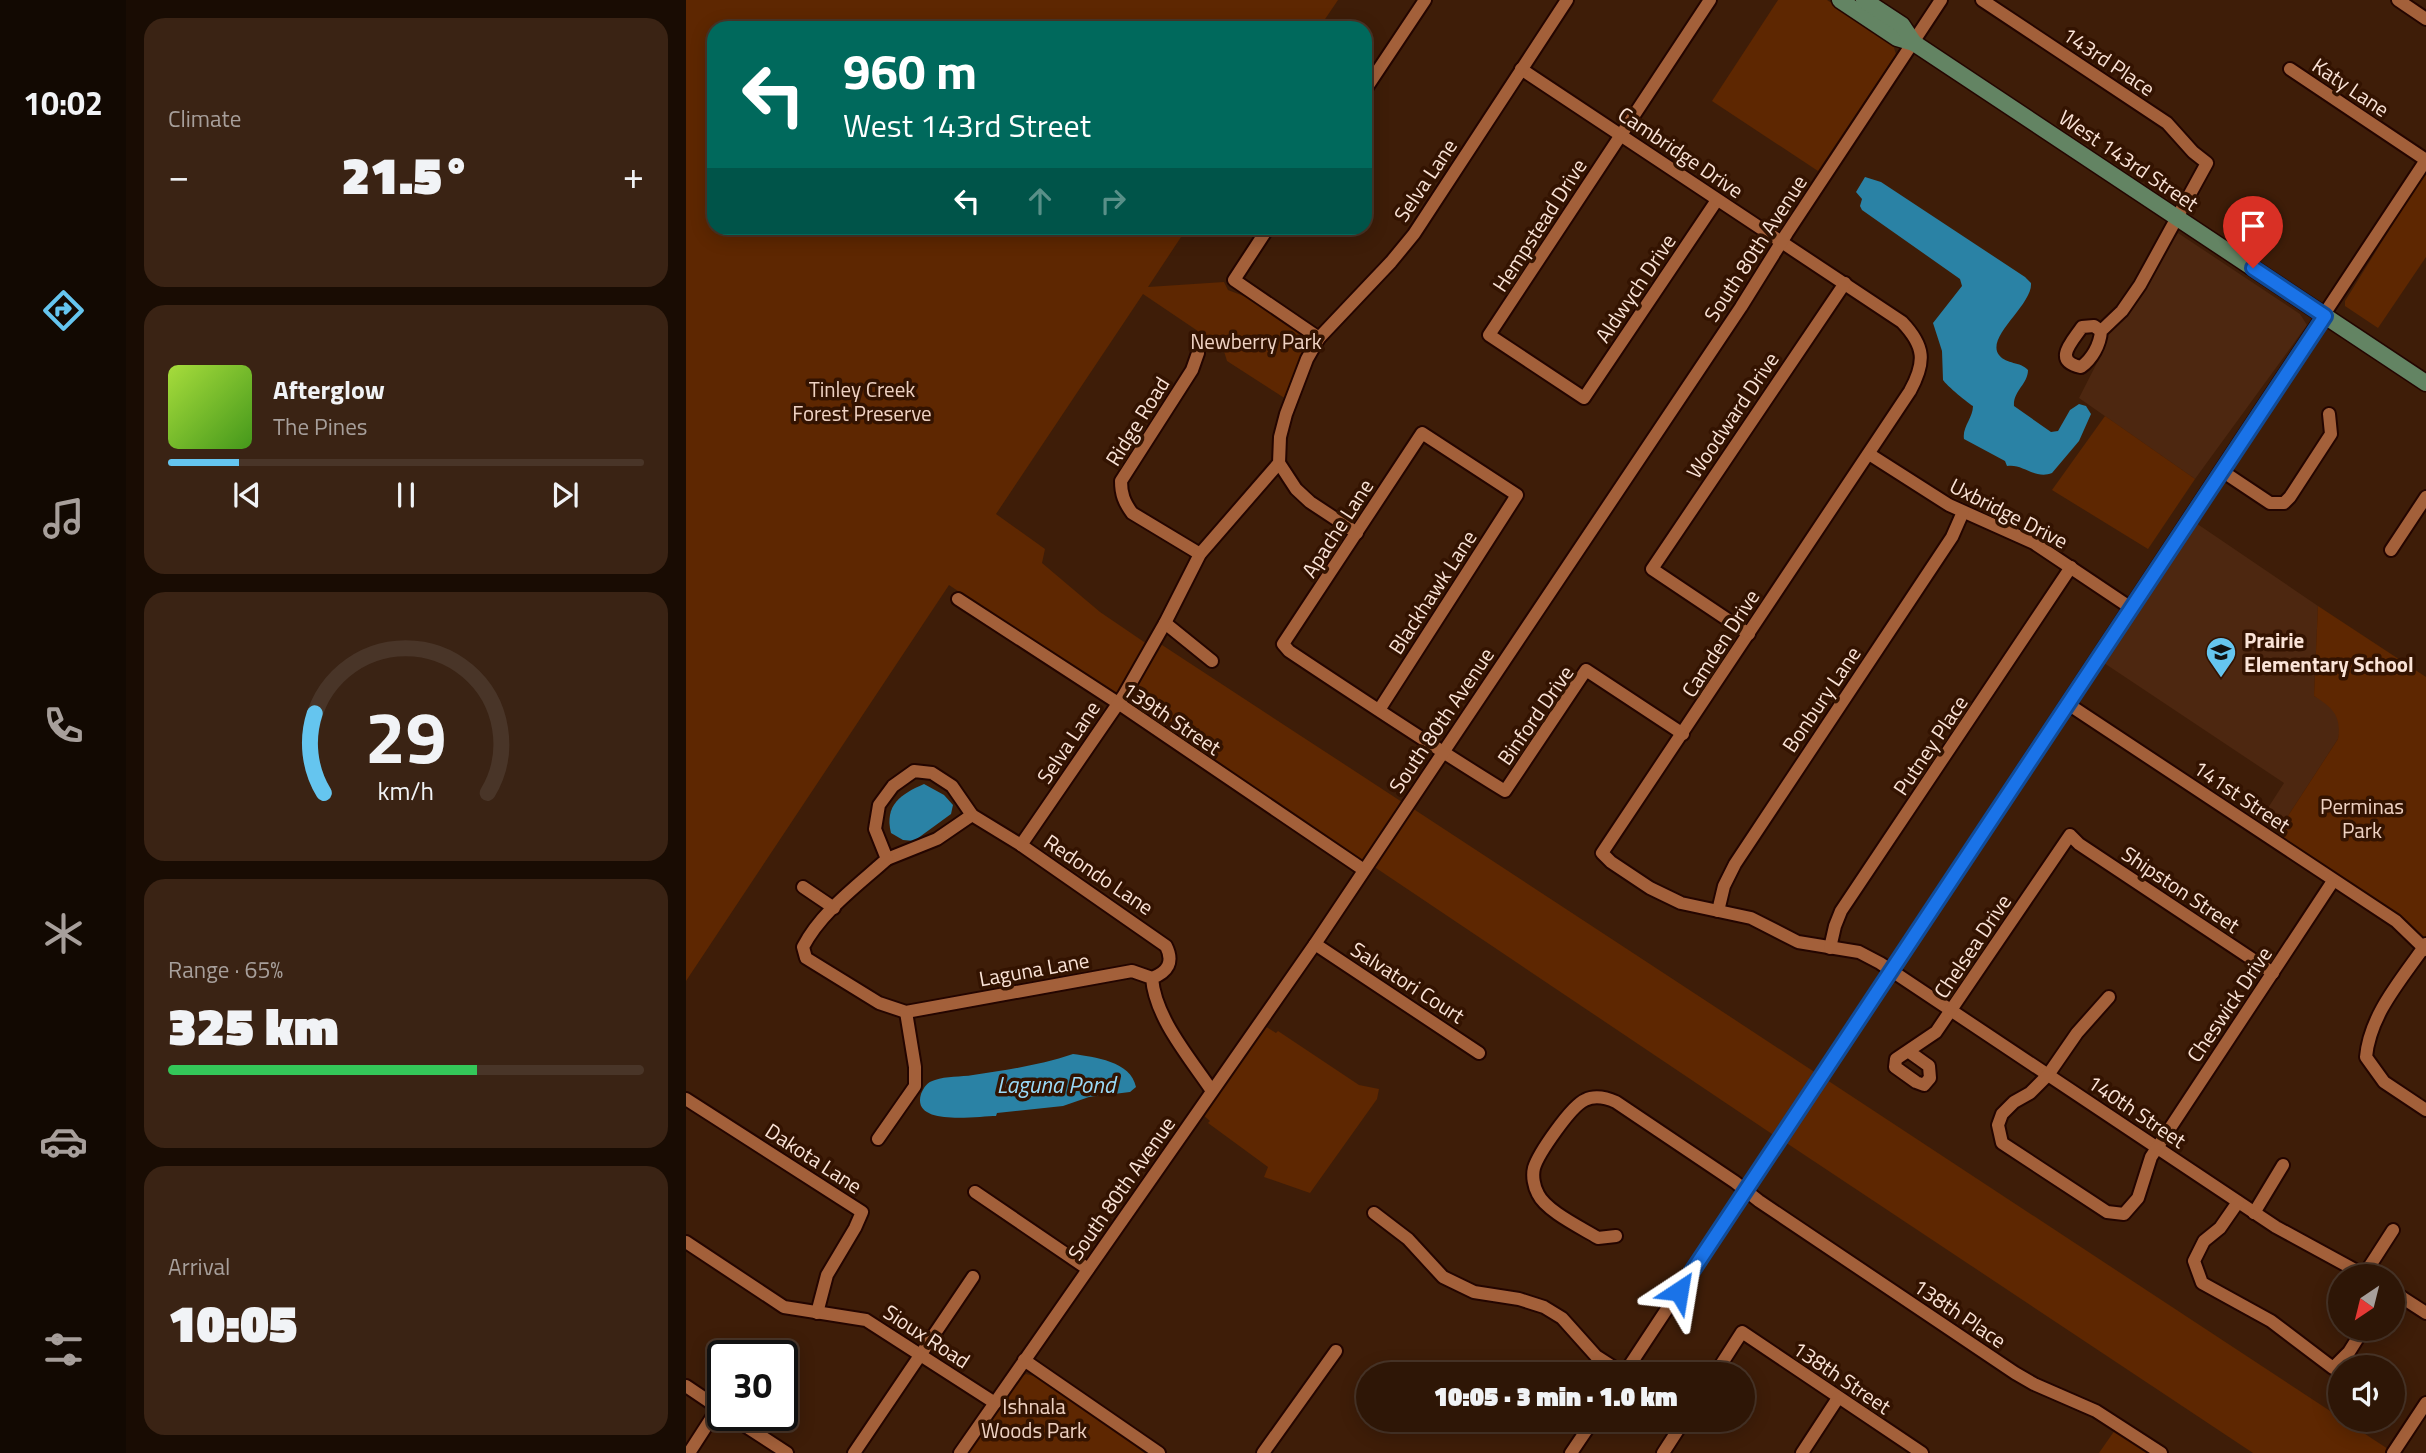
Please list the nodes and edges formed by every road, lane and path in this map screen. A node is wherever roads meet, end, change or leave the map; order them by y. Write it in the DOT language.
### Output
graph roads {
  1 [pos="1425,0"];
  2 [pos="1567,0"];
  3 [pos="1710,0"];
  4 [pos="1840,0"];
  5 [pos="1864,0"];
  6 [pos="1941,0"];
  7 [pos="1982,0"];
  8 [pos="2398,0"];
  9 [pos="2426,19"];
  10 [pos="1914,43"];
  11 [pos="1521,69"];
  12 [pos="2290,69"];
  13 [pos="1372,80"];
  14 [pos="1621,135"];
  15 [pos="2426,160"];
  16 [pos="1717,200"];
  17 [pos="2177,217"];
  18 [pos="1263,235"];
  19 [pos="1781,242"];
  20 [pos="1845,283"];
  21 [pos="2325,316"];
  22 [pos="2101,331"];
  23 [pos="1320,338"];
  24 [pos="1198,353"];
  25 [pos="2426,383"];
  26 [pos="1584,398"];
  27 [pos="2329,414"];
  28 [pos="1422,433"];
  29 [pos="1869,454"];
  30 [pos="1279,463"];
  31 [pos="2222,471"];
  32 [pos="2426,497"];
  33 [pos="1963,512"];
  34 [pos="1357,533"];
  35 [pos="2390,550"];
  36 [pos="1200,554"];
  37 [pos="2071,567"];
  38 [pos="958,599"];
  39 [pos="2131,608"];
  40 [pos="1165,623"];
  41 [pos="1749,634"];
  42 [pos="1283,644"];
  43 [pos="1212,661"];
  44 [pos="1118,703"];
  45 [pos="2068,704"];
  46 [pos="1379,710"];
  47 [pos="1683,734"];
  48 [pos="1443,752"];
  49 [pos="972,816"];
  50 [pos="2070,835"];
  51 [pos="1021,845"];
  52 [pos="887,859"];
  53 [pos="1364,870"];
  54 [pos="2333,881"];
  55 [pos="803,887"];
  56 [pos="834,908"];
  57 [pos="1718,911"];
  58 [pos="1315,944"];
  59 [pos="2425,947"];
  60 [pos="1830,948"];
  61 [pos="1892,970"];
  62 [pos="2273,973"];
  63 [pos="1152,978"];
  64 [pos="2109,997"];
  65 [pos="1951,1011"];
  66 [pos="906,1012"];
  67 [pos="1908,1051"];
  68 [pos="1479,1053"];
  69 [pos="2048,1075"];
  70 [pos="1212,1091"];
  71 [pos="686,1099"];
  72 [pos="2426,1110"];
  73 [pos="878,1139"];
  74 [pos="2157,1147"];
  75 [pos="2283,1166"];
  76 [pos="1746,1191"];
  77 [pos="975,1192"];
  78 [pos="2238,1202"];
  79 [pos="1374,1213"];
  80 [pos="2254,1213"];
  81 [pos="2393,1230"];
  82 [pos="1616,1236"];
  83 [pos="686,1242"];
  84 [pos="2344,1264"];
  85 [pos="2372,1264"];
  86 [pos="1088,1269"];
  87 [pos="973,1277"];
  88 [pos="2405,1300"];
  89 [pos="2426,1313"];
  90 [pos="817,1314"];
  91 [pos="2356,1341"];
  92 [pos="1336,1351"];
  93 [pos="920,1354"];
  94 [pos="1024,1360"];
  95 [pos="1605,1362"];
  96 [pos="1632,1362"];
  97 [pos="1723,1362"];
  98 [pos="686,1386"];
  99 [pos="1838,1398"];
  100 [pos="707,1400"];
  101 [pos="995,1403"];
  102 [pos="2426,1403"];
  103 [pos="707,1427"];
  104 [pos="753,1431"];
  105 [pos="1586,1432"];
  106 [pos="1677,1432"];
  107 [pos="688,1453"];
  108 [pos="787,1453"];
  109 [pos="854,1453"];
  110 [pos="960,1453"];
  111 [pos="1159,1453"];
  112 [pos="1263,1453"];
  113 [pos="1572,1453"];
  114 [pos="1663,1453"];
  115 [pos="1802,1453"];
  116 [pos="1922,1453"];
  117 [pos="2161,1453"];
  118 [pos="2393,1453"];
  1 -- 13 [label="street"];
  2 -- 11 [label="street, Selva Lane"];
  3 -- 14 [label="street, Hempstead Drive"];
  4 -- 10 [label="main road, West 143rd Street"];
  5 -- 10 [label="main road, West 143rd Street"];
  6 -- 10 [label="street, South 80th Avenue"];
  7 -- 17 [label="street, 143rd Place"];
  8 -- 9 [label="street"];
  10 -- 17 [label="main road, West 143rd Street"];
  10 -- 19 [label="street, South 80th Avenue"];
  11 -- 14 [label="street, Cambridge Drive"];
  11 -- 23 [label="street, Selva Lane"];
  12 -- 15 [label="street, Katy Lane"];
  14 -- 16 [label="street, Cambridge Drive"];
  14 -- 26 [label="street, Hempstead Drive"];
  15 -- 21 [label="street"];
  16 -- 19 [label="street, Cambridge Drive"];
  16 -- 26 [label="street, Aldwych Drive"];
  17 -- 21 [label="main road, West 143rd Street"];
  17 -- 22 [label="street"];
  18 -- 23 [label="street"];
  19 -- 20 [label="street, Cambridge Drive"];
  19 -- 48 [label="street, South 80th Avenue"];
  20 -- 29 [label="street, Cambridge Drive"];
  20 -- 41 [label="street, Woodward Drive"];
  21 -- 25 [label="main road, West 143rd Street"];
  21 -- 31 [label="street"];
  22 -- 22 [label="street"];
  23 -- 30 [label="street, Selva Lane"];
  24 -- 36 [label="street, Ridge Road"];
  27 -- 31 [label="street"];
  28 -- 34 [label="street, Apache Lane"];
  28 -- 46 [label="street, Blackhawk Lane"];
  29 -- 33 [label="street, Uxbridge Drive"];
  29 -- 41 [label="street, Camden Drive"];
  30 -- 34 [label="street"];
  30 -- 36 [label="street, Selva Lane"];
  31 -- 39 [label="street"];
  32 -- 35 [label="street"];
  33 -- 37 [label="street, Uxbridge Drive"];
  33 -- 57 [label="street, Bonbury Lane"];
  34 -- 42 [label="street, Apache Lane"];
  36 -- 40 [label="street, Selva Lane"];
  37 -- 39 [label="street, Uxbridge Drive"];
  37 -- 60 [label="street, Putney Place"];
  38 -- 44 [label="street, 139th Street"];
  39 -- 45 [label="street"];
  40 -- 43 [label="street"];
  40 -- 44 [label="street, Selva Lane"];
  41 -- 47 [label="street, Camden Drive"];
  42 -- 46 [label="street, Binford Drive"];
  44 -- 51 [label="street, Selva Lane"];
  44 -- 53 [label="street, 139th Street"];
  45 -- 54 [label="street, 141st Street"];
  45 -- 61 [label="street"];
  46 -- 48 [label="street, Binford Drive"];
  47 -- 48 [label="street, Binford Drive"];
  47 -- 57 [label="street, Camden Drive"];
  48 -- 53 [label="street, South 80th Avenue"];
  49 -- 51 [label="street, Redondo Lane"];
  49 -- 52 [label="street"];
  49 -- 52 [label="street, Redondo Lane"];
  50 -- 62 [label="street, Shipston Street"];
  50 -- 65 [label="street, Chelsea Drive"];
  51 -- 63 [label="street, Redondo Lane"];
  52 -- 56 [label="street"];
  53 -- 58 [label="street, South 80th Avenue"];
  54 -- 59 [label="street, 141st Street"];
  54 -- 62 [label="street, Cheswick Drive"];
  55 -- 56 [label="street"];
  56 -- 66 [label="street"];
  57 -- 60 [label="street"];
  58 -- 68 [label="street, Salvatori Court"];
  58 -- 70 [label="street, South 80th Avenue"];
  59 -- 72 [label="street"];
  60 -- 61 [label="street"];
  61 -- 65 [label="street, 140th Street"];
  61 -- 76 [label="street"];
  62 -- 74 [label="street, Cheswick Drive"];
  63 -- 66 [label="street, Laguna Lane"];
  63 -- 70 [label="street"];
  64 -- 69 [label="street"];
  65 -- 67 [label="street, Chelsea Drive"];
  65 -- 69 [label="street, 140th Street"];
  66 -- 73 [label="street"];
  67 -- 67 [label="street, Chelsea Drive"];
  69 -- 74 [label="street, 140th Street"];
  69 -- 74 [label="street, Cheswick Drive"];
  70 -- 86 [label="street, South 80th Avenue"];
  71 -- 90 [label="street, Dakota Lane"];
  74 -- 78 [label="street, 140th Street"];
  75 -- 80 [label="street"];
  76 -- 82 [label="street, 138th Place"];
  76 -- 96 [label="street"];
  76 -- 117 [label="street, 138th Place"];
  77 -- 86 [label="street"];
  78 -- 80 [label="street, 140th Street"];
  78 -- 91 [label="street"];
  79 -- 95 [label="street"];
  80 -- 84 [label="street, 140th Street"];
  81 -- 85 [label="street"];
  83 -- 90 [label="street, Sioux Road"];
  86 -- 94 [label="street, South 80th Avenue"];
  87 -- 93 [label="street"];
  88 -- 89 [label="street"];
  90 -- 93 [label="street, Sioux Road"];
  92 -- 112 [label="street"];
  93 -- 101 [label="street, Sioux Road"];
  93 -- 109 [label="street"];
  94 -- 101 [label="street, South 80th Avenue"];
  94 -- 111 [label="street"];
  97 -- 99 [label="street, 138th Street"];
  98 -- 100 [label="street"];
  99 -- 115 [label="street"];
  99 -- 116 [label="street, 138th Street"];
  101 -- 110 [label="street, South 80th Avenue"];
  102 -- 118 [label="street"];
  103 -- 107 [label="street"];
  104 -- 108 [label="street"];
  105 -- 113 [label="street"];
  106 -- 114 [label="street"];
}
